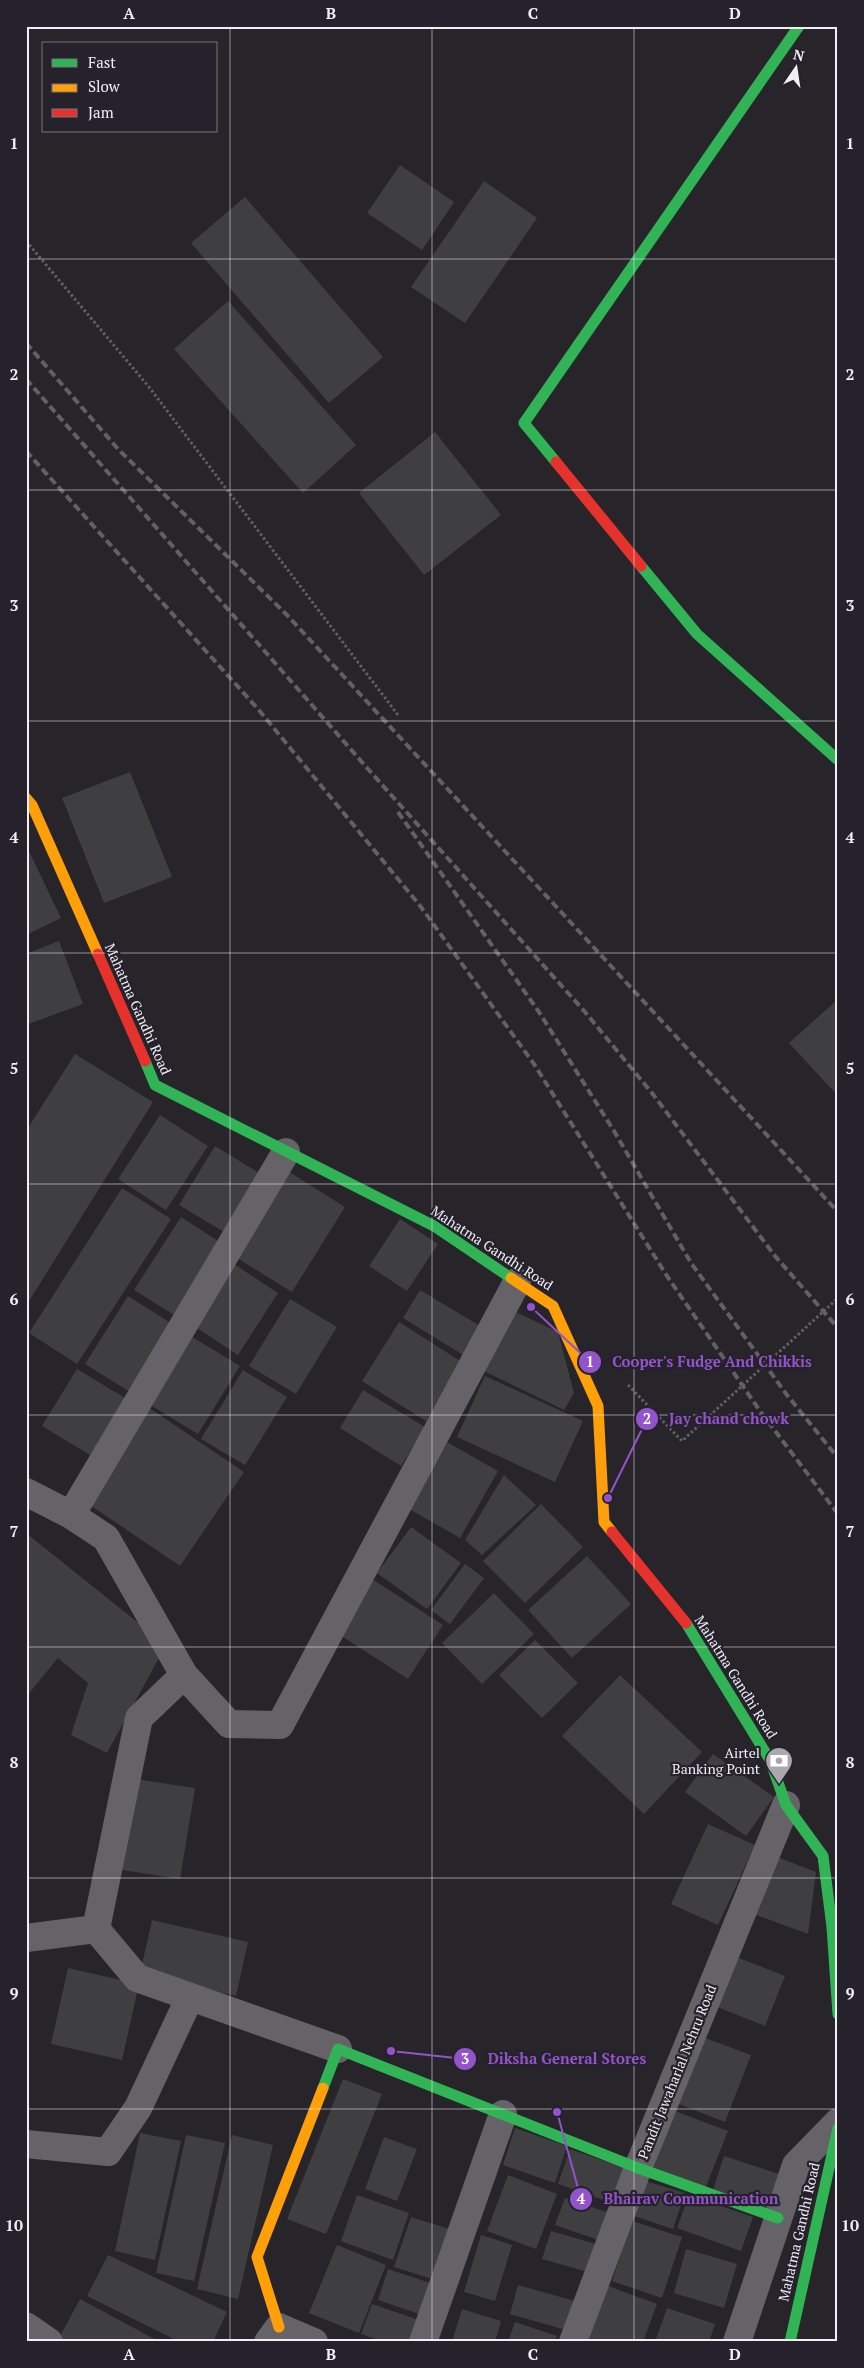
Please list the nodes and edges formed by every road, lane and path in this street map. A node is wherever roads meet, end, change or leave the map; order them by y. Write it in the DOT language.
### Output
graph roads {
  1 [pos="799,26"];
  2 [pos="26,241"];
  3 [pos="398,715"];
  4 [pos="838,760"];
  5 [pos="26,798"];
  6 [pos="286,1152"];
  7 [pos="517,1282"];
  8 [pos="838,1298"];
  9 [pos="628,1385"];
  10 [pos="26,1492"];
  11 [pos="71,1515"];
  12 [pos="184,1675"];
  13 [pos="786,1804"];
  14 [pos="96,1928"];
  15 [pos="26,1938"];
  16 [pos="190,1997"];
  17 [pos="838,2014"];
  18 [pos="338,2049"];
  19 [pos="503,2114"];
  20 [pos="838,2122"];
  21 [pos="838,2128"];
  22 [pos="26,2144"];
  23 [pos="638,2168"];
  24 [pos="778,2218"];
  25 [pos="26,2326"];
  26 [pos="274,2334"];
  27 [pos="49,2342"];
  28 [pos="314,2342"];
  29 [pos="423,2342"];
  30 [pos="573,2342"];
  31 [pos="738,2342"];
  32 [pos="790,2342"];
  1 -- 4 [label="main road"];
  2 -- 3 [label="path"];
  5 -- 6 [label="main road, Mahatma Gandhi Road"];
  6 -- 7 [label="main road, Mahatma Gandhi Road"];
  6 -- 11 [label="street"];
  7 -- 12 [label="street"];
  7 -- 13 [label="main road, Mahatma Gandhi Road"];
  8 -- 9 [label="path"];
  10 -- 11 [label="street"];
  11 -- 12 [label="street"];
  12 -- 14 [label="street"];
  13 -- 17 [label="main road, Mahatma Gandhi Road"];
  13 -- 23 [label="street, Pandit Jawaharlal Nehru Road"];
  14 -- 15 [label="street"];
  14 -- 16 [label="street"];
  16 -- 18 [label="street"];
  16 -- 22 [label="street"];
  18 -- 19 [label="main road"];
  18 -- 26 [label="main road"];
  19 -- 23 [label="main road"];
  19 -- 29 [label="street"];
  20 -- 24 [label="street"];
  21 -- 32 [label="main road, Mahatma Gandhi Road"];
  23 -- 24 [label="main road"];
  23 -- 30 [label="street, Pandit Jawaharlal Nehru Road"];
  24 -- 31 [label="street"];
  25 -- 27 [label="street"];
  26 -- 28 [label="street"];
}
